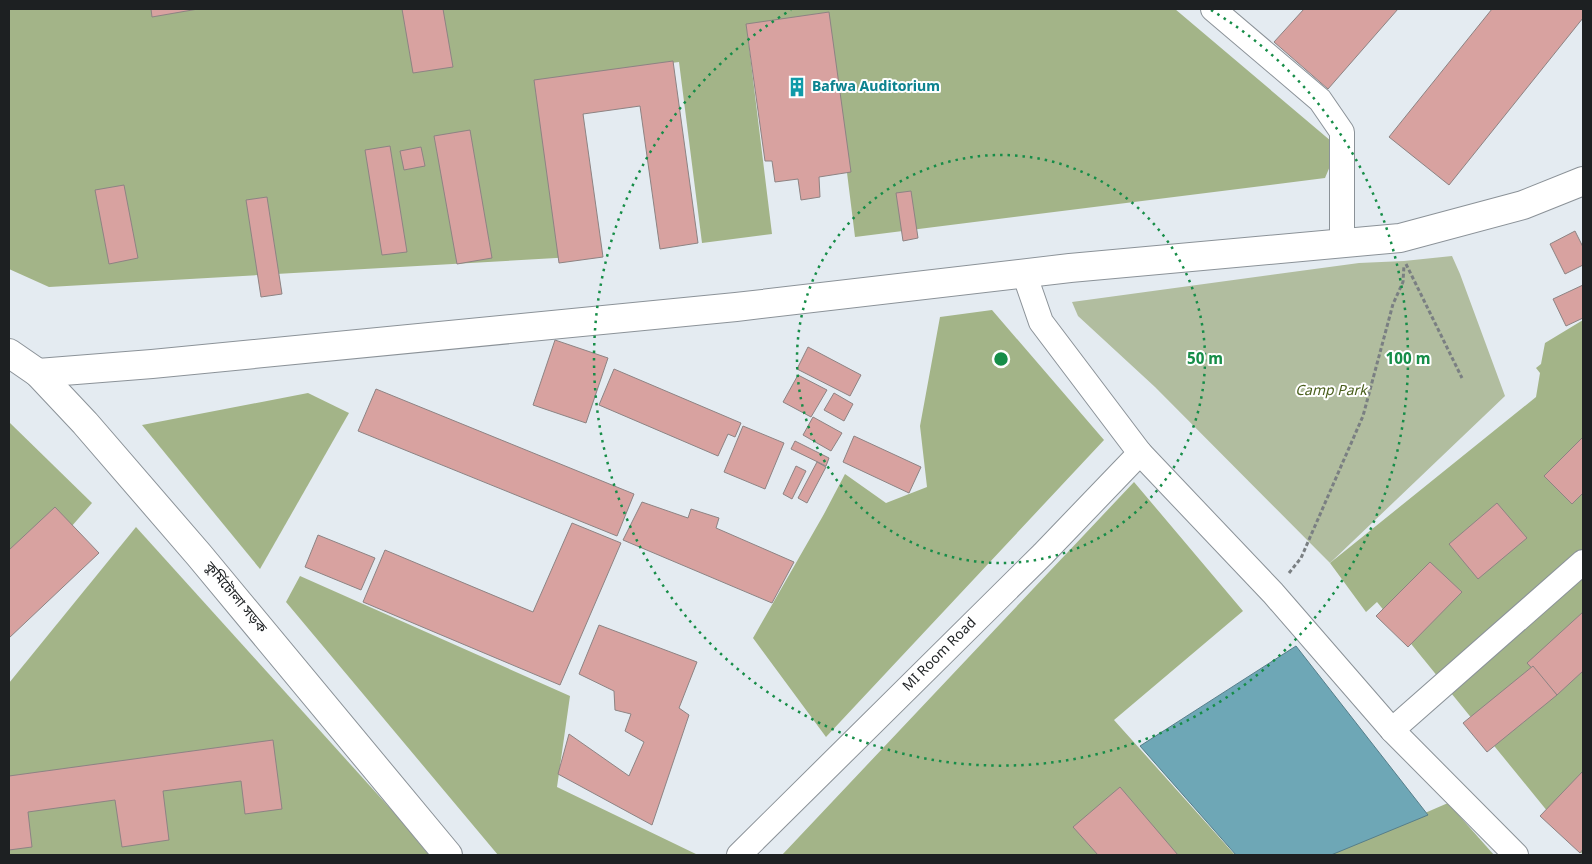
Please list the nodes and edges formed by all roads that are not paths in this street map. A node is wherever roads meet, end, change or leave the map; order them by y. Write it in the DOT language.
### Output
graph roads {
  1 [pos="1214,9"];
  2 [pos="1583,181"];
  3 [pos="1342,243"];
  4 [pos="1024,273"];
  5 [pos="9,353"];
  6 [pos="38,372"];
  7 [pos="1140,453"];
  8 [pos="1583,562"];
  9 [pos="1392,730"];
  10 [pos="448,855"];
  11 [pos="739,855"];
  12 [pos="1516,855"];
  1 -- 3 [label="street"];
  2 -- 3 [label="street"];
  3 -- 4 [label="street"];
  4 -- 6 [label="street"];
  4 -- 7 [label="street"];
  5 -- 6 [label="street, কুর্মিটোলা সড়ক"];
  6 -- 10 [label="street, কুর্মিটোলা সড়ক"];
  7 -- 9 [label="street"];
  7 -- 11 [label="street, MI Room Road"];
  8 -- 9 [label="street"];
  9 -- 12 [label="street"];
}
